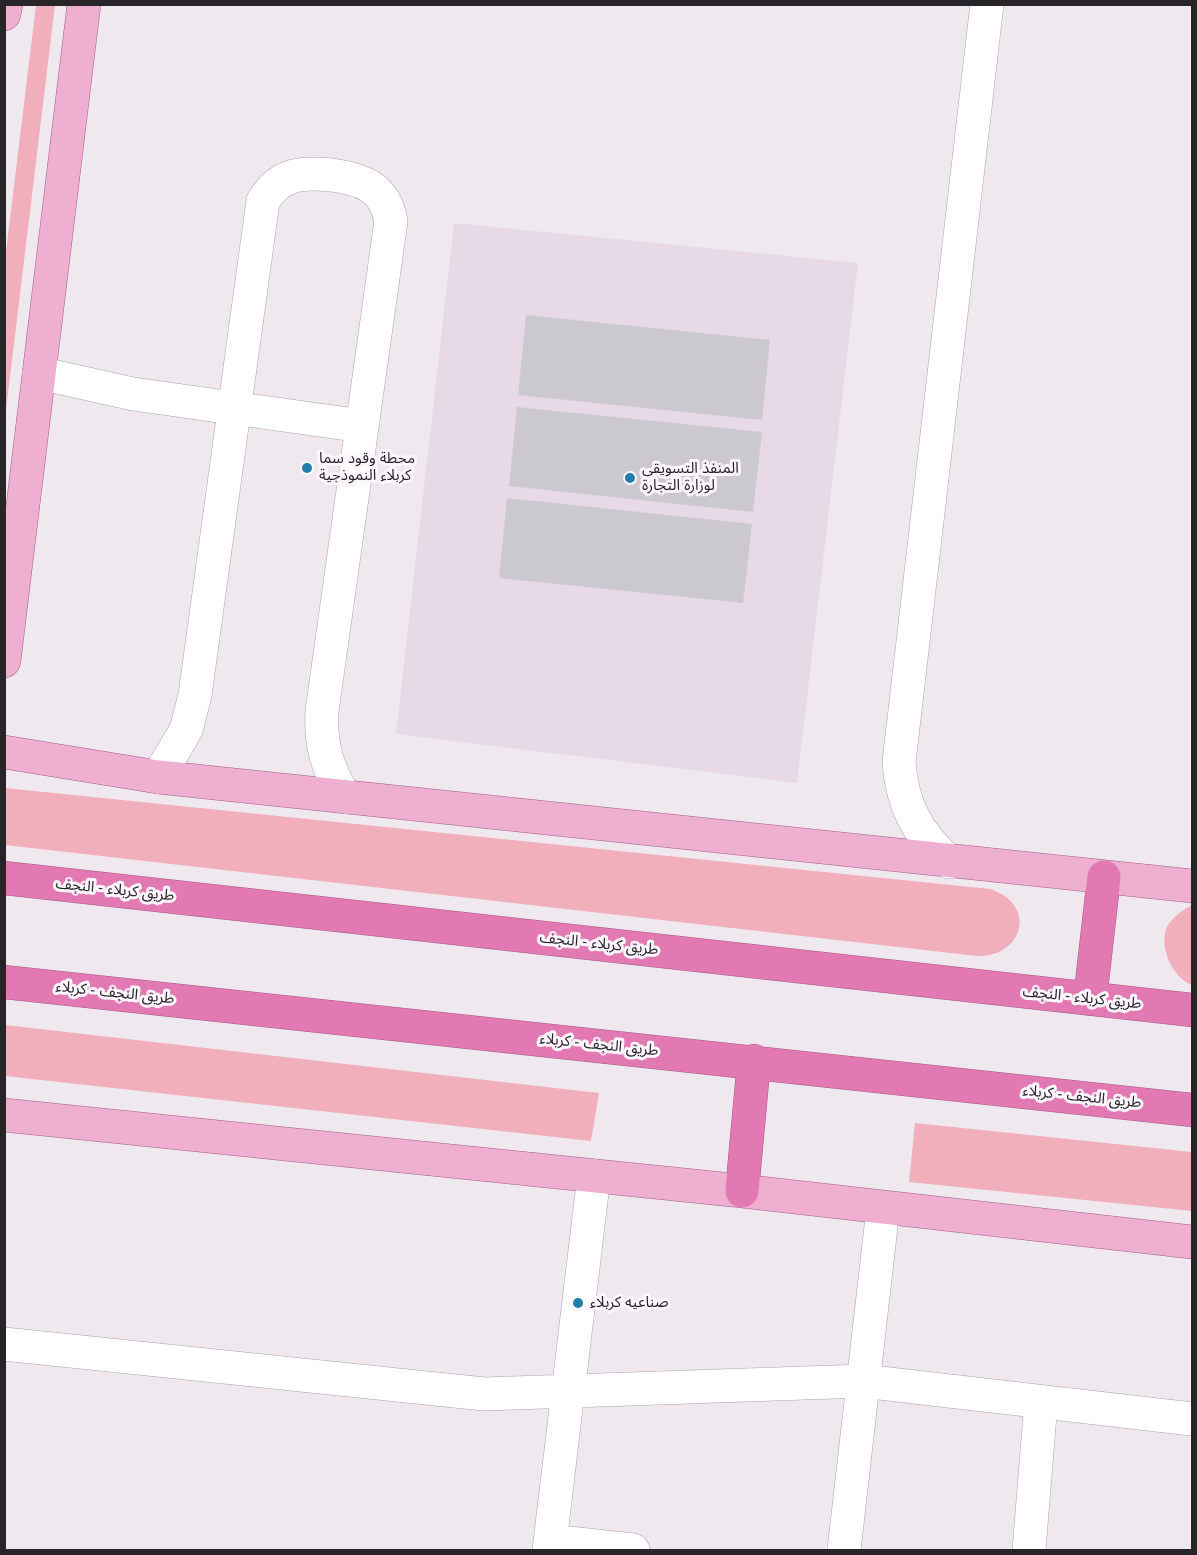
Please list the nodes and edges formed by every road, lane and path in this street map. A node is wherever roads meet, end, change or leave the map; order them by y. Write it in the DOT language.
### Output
graph roads {
  1 [pos="6,4"];
  2 [pos="84,4"];
  3 [pos="987,4"];
  4 [pos="4,14"];
  5 [pos="39,373"];
  6 [pos="234,409"];
  7 [pos="362,426"];
  8 [pos="4,661"];
  9 [pos="4,752"];
  10 [pos="158,777"];
  11 [pos="345,797"];
  12 [pos="949,862"];
  13 [pos="1104,877"];
  14 [pos="4,878"];
  15 [pos="1192,886"];
  16 [pos="4,982"];
  17 [pos="1090,999"];
  18 [pos="1192,1010"];
  19 [pos="754,1061"];
  20 [pos="1192,1110"];
  21 [pos="4,1115"];
  22 [pos="594,1176"];
  23 [pos="742,1191"];
  24 [pos="883,1209"];
  25 [pos="1192,1242"];
  26 [pos="4,1344"];
  27 [pos="863,1381"];
  28 [pos="568,1390"];
  29 [pos="1041,1402"];
  30 [pos="1192,1419"];
  31 [pos="549,1546"];
  32 [pos="633,1551"];
  33 [pos="843,1551"];
  34 [pos="1029,1551"];
  1 -- 4 [label="main road"];
  2 -- 5 [label="main road"];
  3 -- 12 [label="street"];
  5 -- 6 [label="street"];
  5 -- 8 [label="main road"];
  6 -- 7 [label="street"];
  6 -- 7 [label="street"];
  6 -- 10 [label="street"];
  7 -- 11 [label="street"];
  9 -- 10 [label="main road"];
  10 -- 11 [label="main road"];
  11 -- 12 [label="main road"];
  12 -- 13 [label="main road"];
  13 -- 15 [label="main road"];
  13 -- 17 [label="highway"];
  14 -- 17 [label="highway, طريق كربلاء - النجف"];
  16 -- 19 [label="highway, طريق النجف - كربلاء"];
  17 -- 18 [label="highway, طريق كربلاء - النجف"];
  19 -- 20 [label="highway, طريق النجف - كربلاء"];
  19 -- 23 [label="highway"];
  21 -- 22 [label="main road"];
  22 -- 23 [label="main road"];
  22 -- 28 [label="street"];
  23 -- 24 [label="main road"];
  24 -- 25 [label="main road"];
  24 -- 27 [label="street"];
  26 -- 28 [label="street"];
  27 -- 28 [label="street"];
  27 -- 29 [label="street"];
  27 -- 33 [label="street"];
  28 -- 31 [label="street"];
  29 -- 30 [label="street"];
  29 -- 34 [label="street"];
  31 -- 32 [label="street"];
}
